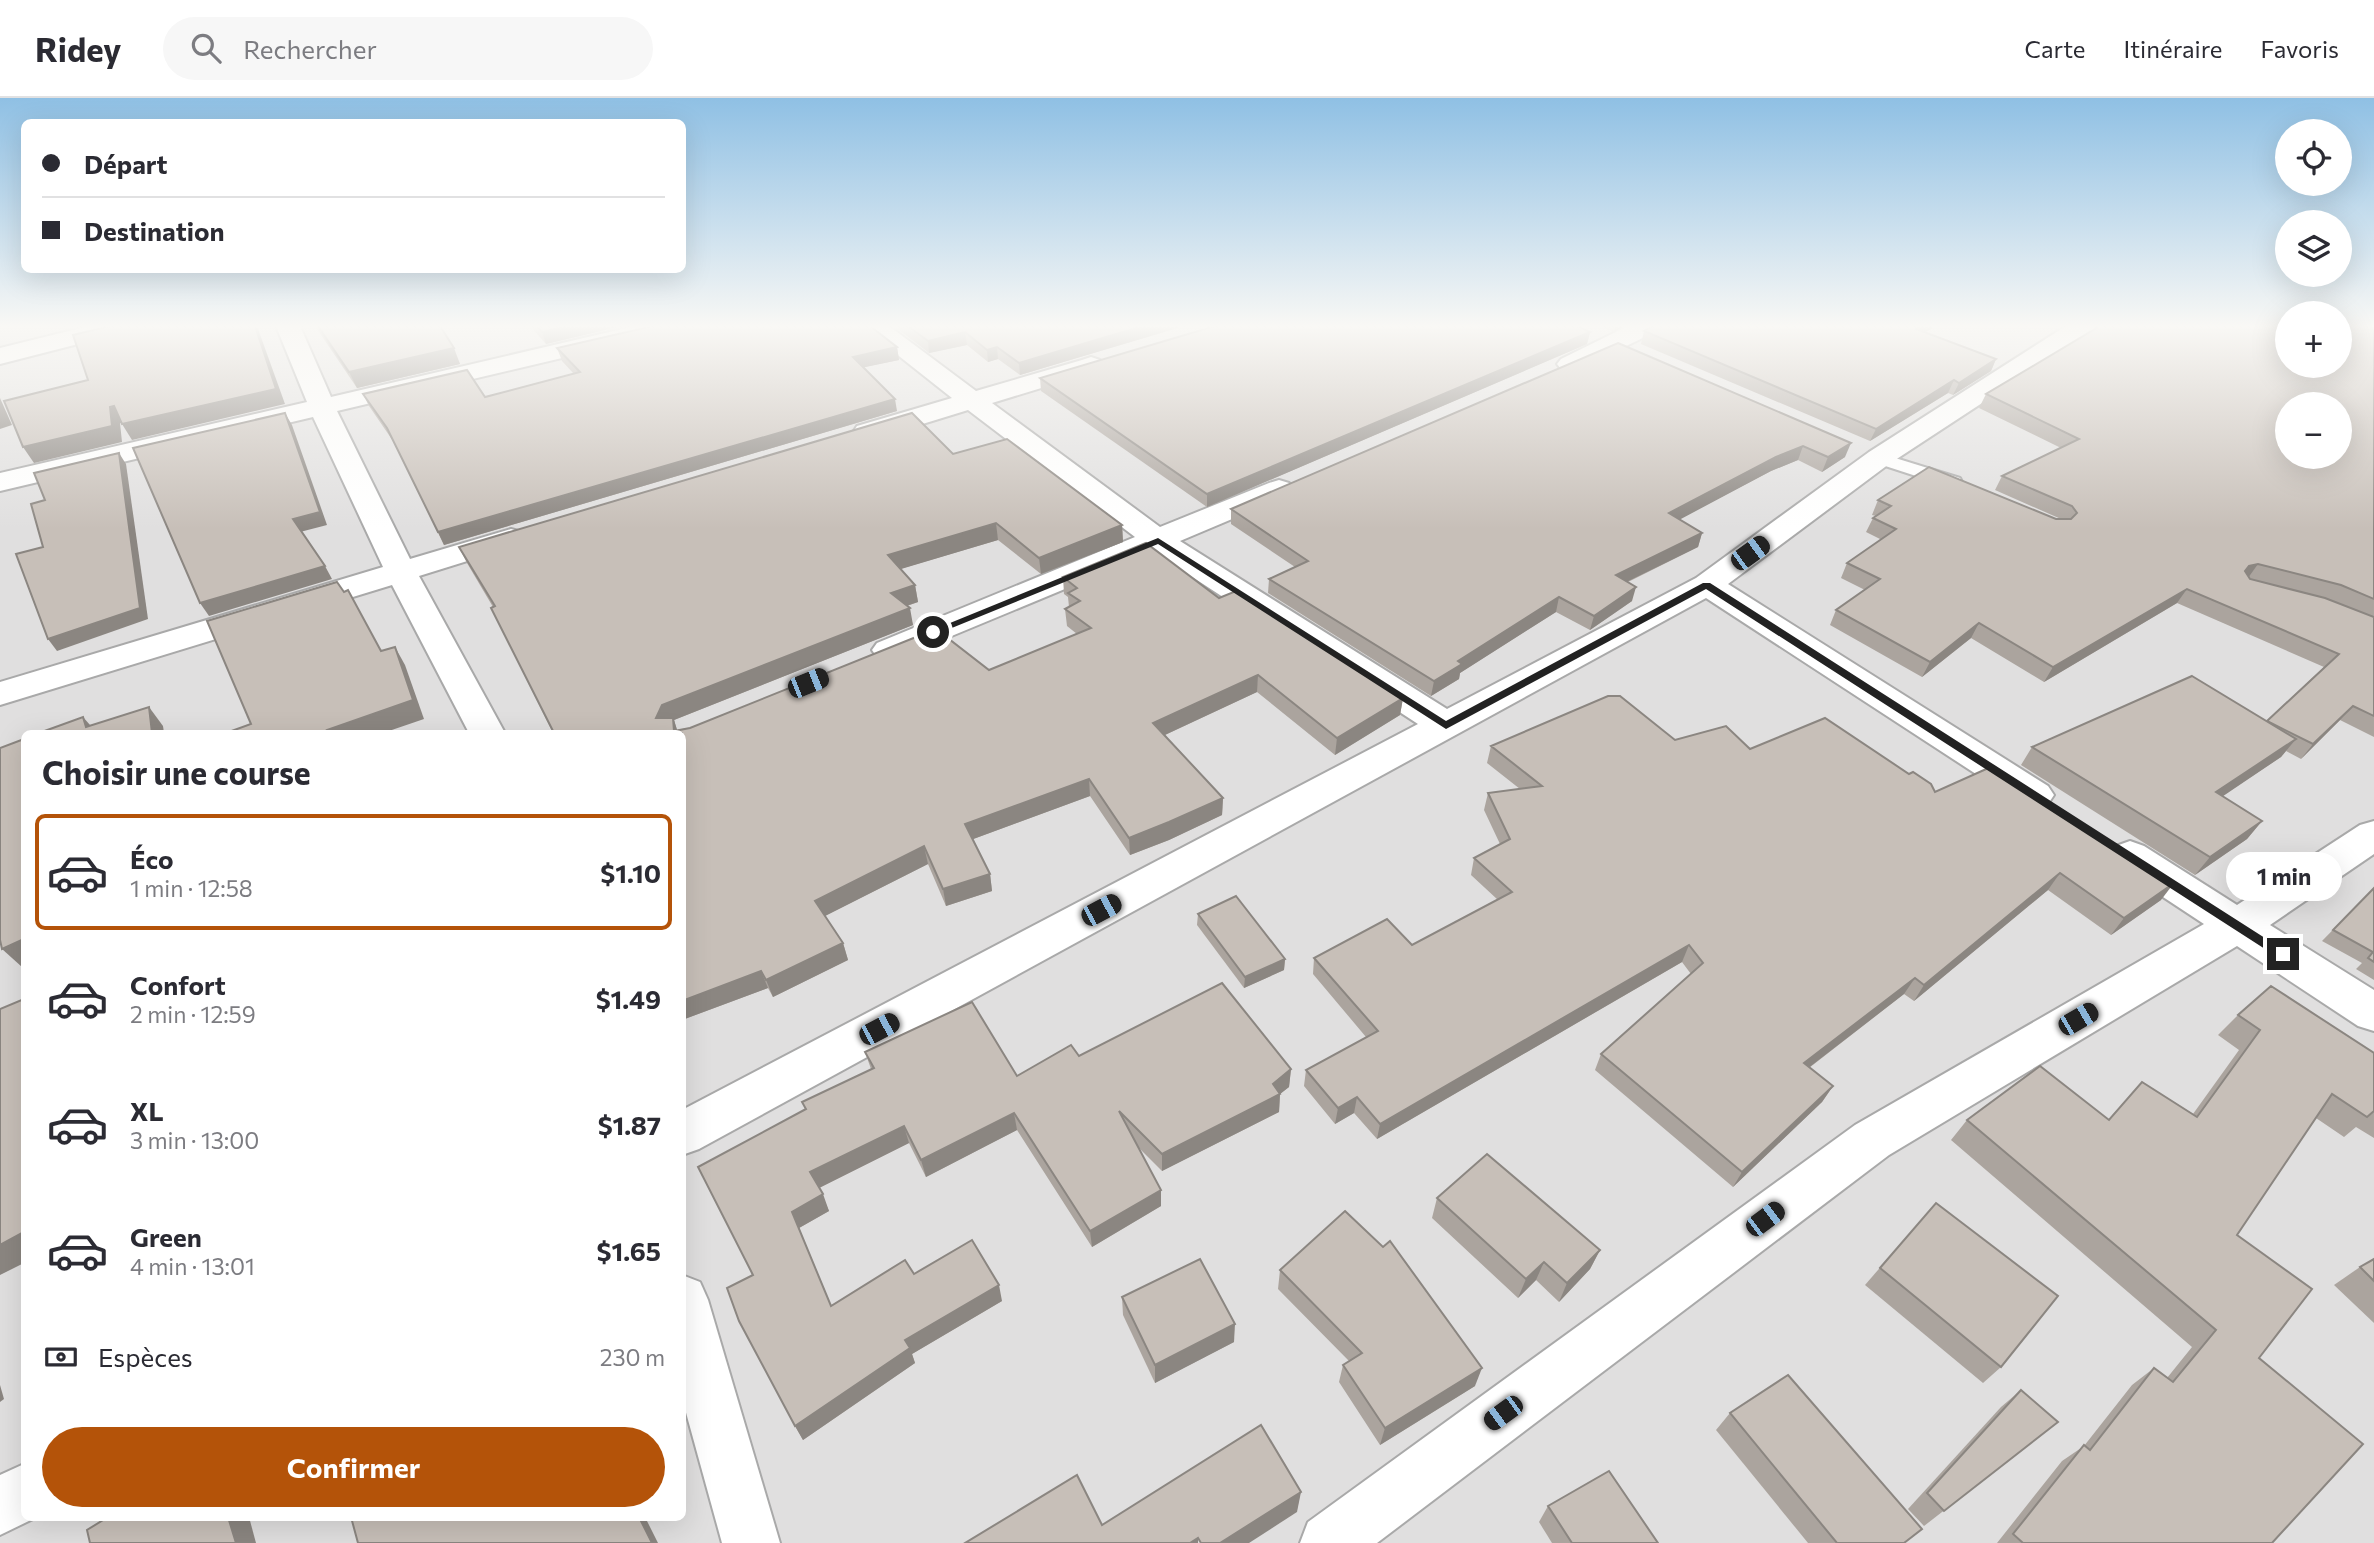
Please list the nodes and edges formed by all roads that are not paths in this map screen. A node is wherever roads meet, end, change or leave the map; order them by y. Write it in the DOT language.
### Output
graph roads {
  1 [pos="314,393"];
  2 [pos="382,393"];
  3 [pos="961,393"];
  4 [pos="1000,393"];
  5 [pos="1968,393"];
  6 [pos="972,402"];
  7 [pos="320,408"];
  8 [pos="839,441"];
  9 [pos="1867,453"];
  10 [pos="1311,475"];
  11 [pos="0,482"];
  12 [pos="1975,491"];
  13 [pos="533,531"];
  14 [pos="1158,541"];
  15 [pos="400,571"];
  16 [pos="1706,585"];
  17 [pos="863,661"];
  18 [pos="0,694"];
  19 [pos="1446,725"];
  20 [pos="485,730"];
  21 [pos="2065,814"];
  22 [pos="2374,835"];
  23 [pos="2099,836"];
  24 [pos="2238,925"];
  25 [pos="2374,1013"];
  26 [pos="686,1132"];
  27 [pos="686,1314"];
  28 [pos="21,1495"];
  29 [pos="0,1506"];
  30 [pos="751,1543"];
  31 [pos="1329,1543"];
  1 -- 7 [label="street"];
  2 -- 7 [label="street"];
  3 -- 6 [label="street"];
  4 -- 6 [label="street"];
  5 -- 9 [label="street"];
  6 -- 8 [label="street"];
  6 -- 14 [label="street"];
  7 -- 11 [label="street"];
  7 -- 15 [label="street"];
  9 -- 12 [label="lane"];
  9 -- 16 [label="street"];
  10 -- 14 [label="street"];
  13 -- 15 [label="street"];
  14 -- 17 [label="street"];
  14 -- 19 [label="street"];
  15 -- 18 [label="street"];
  15 -- 20 [label="street"];
  16 -- 19 [label="street"];
  16 -- 21 [label="street"];
  19 -- 26 [label="street"];
  22 -- 24 [label="street"];
  23 -- 24 [label="street"];
  24 -- 25 [label="street"];
  24 -- 31 [label="street"];
  27 -- 30 [label="street"];
  28 -- 29 [label="street"];
}
